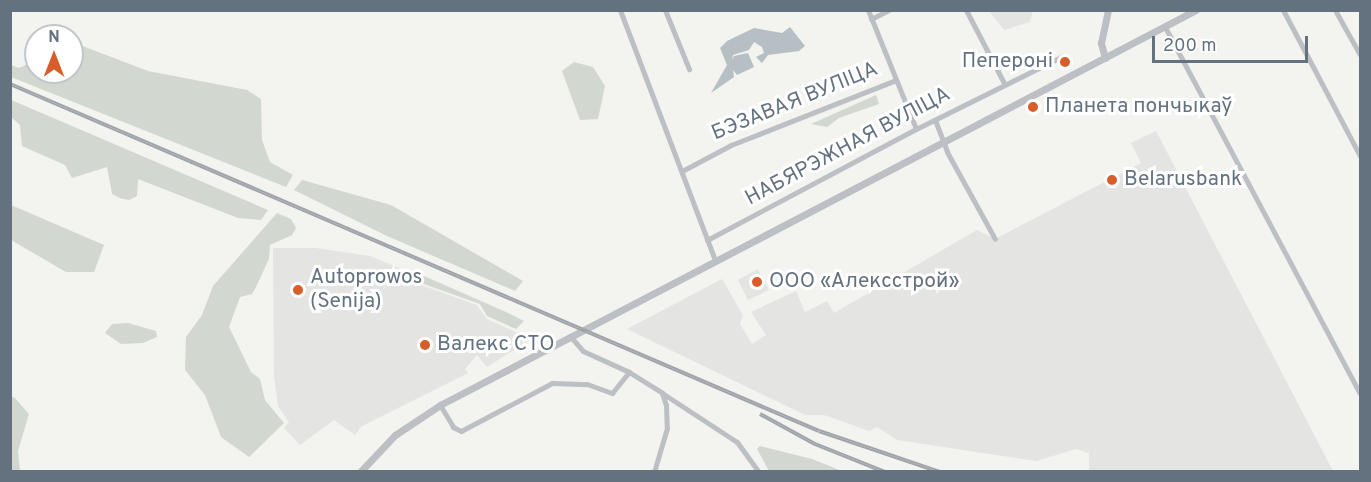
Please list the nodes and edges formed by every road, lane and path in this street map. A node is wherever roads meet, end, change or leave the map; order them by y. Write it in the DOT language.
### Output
graph roads {
  1 [pos="629,10"];
  2 [pos="665,10"];
  3 [pos="868,10"];
  4 [pos="889,10"];
  5 [pos="966,10"];
  6 [pos="1108,10"];
  7 [pos="1196,10"];
  8 [pos="1283,10"];
  9 [pos="1335,10"];
  10 [pos="621,12"];
  11 [pos="872,19"];
  12 [pos="1165,27"];
  13 [pos="1360,55"];
  14 [pos="1063,56"];
  15 [pos="1105,58"];
  16 [pos="689,69"];
  17 [pos="896,80"];
  18 [pos="1004,84"];
  19 [pos="935,120"];
  20 [pos="916,129"];
  21 [pos="943,141"];
  22 [pos="1360,156"];
  23 [pos="682,171"];
  24 [pos="995,239"];
  25 [pos="707,240"];
  26 [pos="716,260"];
  27 [pos="569,335"];
  28 [pos="629,372"];
  29 [pos="662,393"];
  30 [pos="1360,393"];
  31 [pos="440,405"];
  32 [pos="360,471"];
  33 [pos="654,471"];
  34 [pos="759,471"];
  1 -- 10 [label="street"];
  2 -- 16 [label="street"];
  3 -- 11 [label="street, БЭЗАВАЯ ВУЛІЦА"];
  4 -- 11 [label="street"];
  5 -- 18 [label="street"];
  6 -- 15 [label="street"];
  7 -- 12 [label="street"];
  8 -- 22 [label="street"];
  9 -- 13 [label="street"];
  10 -- 23 [label="street"];
  11 -- 17 [label="street, БЭЗАВАЯ ВУЛІЦА"];
  12 -- 15 [label="street"];
  12 -- 30 [label="street"];
  14 -- 18 [label="street, НАБЯРЭЖНАЯ ВУЛІЦА"];
  15 -- 21 [label="street"];
  17 -- 20 [label="street"];
  17 -- 23 [label="street, БЭЗАВАЯ ВУЛІЦА"];
  18 -- 19 [label="street, НАБЯРЭЖНАЯ ВУЛІЦА"];
  19 -- 20 [label="street, НАБЯРЭЖНАЯ ВУЛІЦА"];
  19 -- 21 [label="street"];
  20 -- 25 [label="street, НАБЯРЭЖНАЯ ВУЛІЦА"];
  21 -- 24 [label="street"];
  21 -- 26 [label="street"];
  23 -- 25 [label="street"];
  25 -- 26 [label="street"];
  26 -- 27 [label="street"];
  27 -- 28 [label="street"];
  27 -- 31 [label="street"];
  28 -- 29 [label="street"];
  28 -- 31 [label="street"];
  29 -- 33 [label="street"];
  29 -- 34 [label="street"];
  31 -- 32 [label="street"];
}
